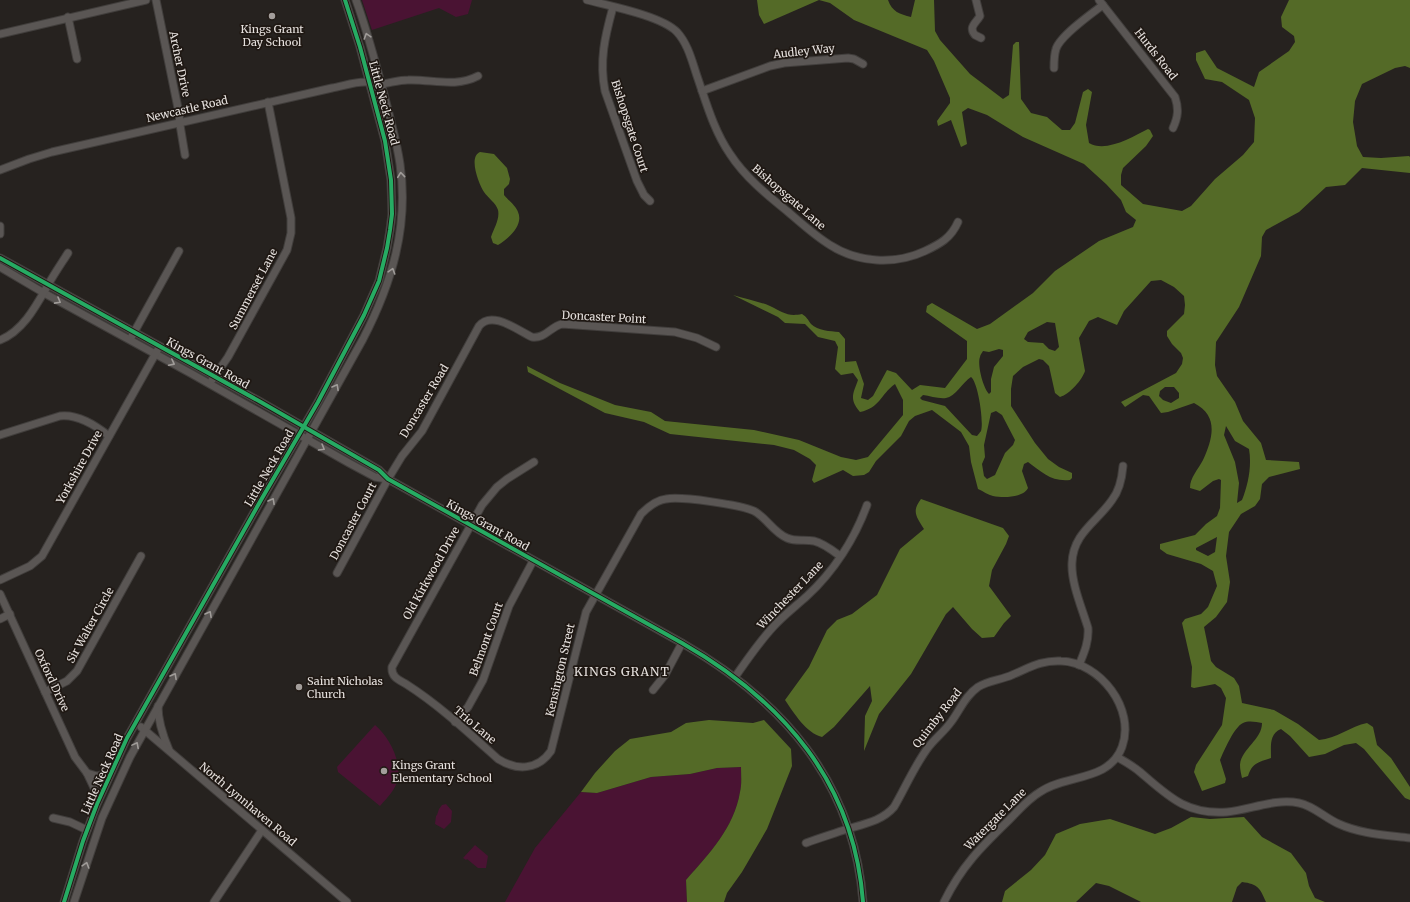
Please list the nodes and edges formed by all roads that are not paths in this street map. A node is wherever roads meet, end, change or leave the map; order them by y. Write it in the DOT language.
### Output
graph roads {
  1 [pos="146,0"];
  2 [pos="156,0"];
  3 [pos="344,0"];
  4 [pos="356,0"];
  5 [pos="587,0"];
  6 [pos="976,0"];
  7 [pos="1101,2"];
  8 [pos="613,7"];
  9 [pos="68,18"];
  10 [pos="0,34"];
  11 [pos="981,38"];
  12 [pos="77,59"];
  13 [pos="863,64"];
  14 [pos="1054,68"];
  15 [pos="478,76"];
  16 [pos="369,82"];
  17 [pos="381,84"];
  18 [pos="702,91"];
  19 [pos="268,102"];
  20 [pos="180,122"];
  21 [pos="1173,128"];
  22 [pos="185,155"];
  23 [pos="0,170"];
  24 [pos="650,201"];
  25 [pos="958,222"];
  26 [pos="0,226"];
  27 [pos="0,234"];
  28 [pos="179,251"];
  29 [pos="68,254"];
  30 [pos="0,258"];
  31 [pos="0,267"];
  32 [pos="48,284"];
  33 [pos="44,293"];
  34 [pos="134,332"];
  35 [pos="0,340"];
  36 [pos="130,340"];
  37 [pos="160,347"];
  38 [pos="716,347"];
  39 [pos="465,352"];
  40 [pos="155,355"];
  41 [pos="215,377"];
  42 [pos="210,384"];
  43 [pos="303,426"];
  44 [pos="311,431"];
  45 [pos="298,434"];
  46 [pos="0,435"];
  47 [pos="109,436"];
  48 [pos="307,439"];
  49 [pos="534,462"];
  50 [pos="1123,466"];
  51 [pos="388,479"];
  52 [pos="867,504"];
  53 [pos="470,526"];
  54 [pos="141,556"];
  55 [pos="840,556"];
  56 [pos="533,561"];
  57 [pos="337,573"];
  58 [pos="0,580"];
  59 [pos="0,594"];
  60 [pos="595,596"];
  61 [pos="10,614"];
  62 [pos="0,619"];
  63 [pos="682,644"];
  64 [pos="1078,665"];
  65 [pos="392,671"];
  66 [pos="735,677"];
  67 [pos="653,690"];
  68 [pos="45,692"];
  69 [pos="158,704"];
  70 [pos="455,722"];
  71 [pos="136,723"];
  72 [pos="144,730"];
  73 [pos="551,751"];
  74 [pos="170,752"];
  75 [pos="1117,756"];
  76 [pos="111,772"];
  77 [pos="87,773"];
  78 [pos="98,801"];
  79 [pos="53,818"];
  80 [pos="849,829"];
  81 [pos="87,830"];
  82 [pos="262,830"];
  83 [pos="1410,838"];
  84 [pos="806,843"];
  85 [pos="64,902"];
  86 [pos="74,902"];
  87 [pos="214,902"];
  88 [pos="346,902"];
  89 [pos="863,902"];
  90 [pos="944,902"];
  1 -- 9 [label="street"];
  2 -- 20 [label="street, Archer Drive"];
  3 -- 16 [label="street, Little Neck Road"];
  17 -- 4 [label="street, Little Neck Road, one-way"];
  5 -- 8 [label="street, Bishopsgate Lane"];
  6 -- 11 [label="street"];
  7 -- 14 [label="street"];
  7 -- 21 [label="street, Hurds Road"];
  8 -- 18 [label="street, Bishopsgate Lane"];
  8 -- 24 [label="street, Bishopsgate Court"];
  9 -- 10 [label="street"];
  9 -- 12 [label="street"];
  13 -- 18 [label="street, Audley Way"];
  15 -- 17 [label="street, Newcastle Road"];
  16 -- 17 [label="street, Newcastle Road"];
  16 -- 19 [label="street, Newcastle Road"];
  16 -- 43 [label="street, Little Neck Road"];
  44 -- 17 [label="street, Little Neck Road, one-way"];
  18 -- 25 [label="street, Bishopsgate Lane"];
  19 -- 20 [label="street, Newcastle Road"];
  19 -- 41 [label="street, Summerset Lane"];
  20 -- 22 [label="street, Archer Drive"];
  20 -- 23 [label="street, Newcastle Road"];
  26 -- 27 [label="street"];
  28 -- 34 [label="street"];
  29 -- 32 [label="street"];
  30 -- 32 [label="street, Kings Grant Road"];
  31 -- 33 [label="street, Kings Grant Road"];
  32 -- 33 [label="street"];
  32 -- 34 [label="street, Kings Grant Road"];
  33 -- 35 [label="street"];
  33 -- 36 [label="street, Kings Grant Road, one-way"];
  34 -- 36 [label="street"];
  34 -- 37 [label="street, Kings Grant Road"];
  36 -- 40 [label="street, Kings Grant Road"];
  37 -- 40 [label="street, Yorkshire Drive"];
  37 -- 41 [label="street, Kings Grant Road"];
  38 -- 39 [label="street, Doncaster Point"];
  39 -- 51 [label="street, Doncaster Road"];
  40 -- 42 [label="street, Kings Grant Road, one-way"];
  40 -- 47 [label="street, Yorkshire Drive"];
  41 -- 42 [label="street, Summerset Lane"];
  41 -- 43 [label="street, Kings Grant Road"];
  42 -- 45 [label="street, Kings Grant Road"];
  43 -- 44 [label="street, Kings Grant Road"];
  43 -- 45 [label="street, Little Neck Road"];
  44 -- 48 [label="street, Little Neck Road"];
  44 -- 51 [label="street, Kings Grant Road"];
  45 -- 48 [label="street, Kings Grant Road"];
  45 -- 71 [label="street, Little Neck Road"];
  46 -- 47 [label="street"];
  47 -- 58 [label="street, Yorkshire Drive"];
  48 -- 51 [label="street, Kings Grant Road, one-way"];
  69 -- 48 [label="street, Little Neck Road, one-way"];
  49 -- 53 [label="street, Old Kirkwood Drive"];
  50 -- 64 [label="street"];
  51 -- 53 [label="street, Kings Grant Road"];
  51 -- 57 [label="street, Doncaster Court"];
  52 -- 55 [label="street, Winchester Lane"];
  53 -- 56 [label="street, Kings Grant Road"];
  53 -- 65 [label="street, Old Kirkwood Drive"];
  54 -- 68 [label="street, Sir Walter Circle"];
  55 -- 60 [label="street, Kensington Street"];
  55 -- 66 [label="street, Winchester Lane"];
  56 -- 60 [label="street, Kings Grant Road"];
  56 -- 70 [label="street, Belmont Court"];
  59 -- 61 [label="street, Oxford Drive"];
  60 -- 63 [label="street, Kings Grant Road"];
  60 -- 73 [label="street, Kensington Street"];
  61 -- 62 [label="street"];
  61 -- 68 [label="street, Oxford Drive"];
  63 -- 66 [label="street, Kings Grant Road"];
  63 -- 67 [label="street"];
  64 -- 75 [label="street, Quimby Road"];
  64 -- 80 [label="street, Quimby Road"];
  65 -- 70 [label="street, Trio Lane"];
  66 -- 80 [label="street, Kings Grant Road"];
  68 -- 77 [label="street, Oxford Drive"];
  69 -- 72 [label="street, Little Neck Road"];
  69 -- 74 [label="street"];
  70 -- 73 [label="street, Trio Lane"];
  71 -- 72 [label="street, North Lynnhaven Road"];
  71 -- 76 [label="street, Little Neck Road"];
  72 -- 74 [label="street, North Lynnhaven Road"];
  86 -- 72 [label="street, Little Neck Road, one-way"];
  74 -- 82 [label="street, North Lynnhaven Road"];
  75 -- 83 [label="street"];
  75 -- 90 [label="street, Watergate Lane"];
  76 -- 77 [label="street"];
  76 -- 78 [label="street, Little Neck Road"];
  77 -- 78 [label="street, Oxford Drive"];
  78 -- 81 [label="street, Little Neck Road"];
  79 -- 81 [label="street"];
  80 -- 84 [label="street, Quimby Road"];
  80 -- 89 [label="street, Kings Grant Road"];
  81 -- 85 [label="street, Little Neck Road"];
  82 -- 87 [label="street"];
  82 -- 88 [label="street, North Lynnhaven Road"];
}
